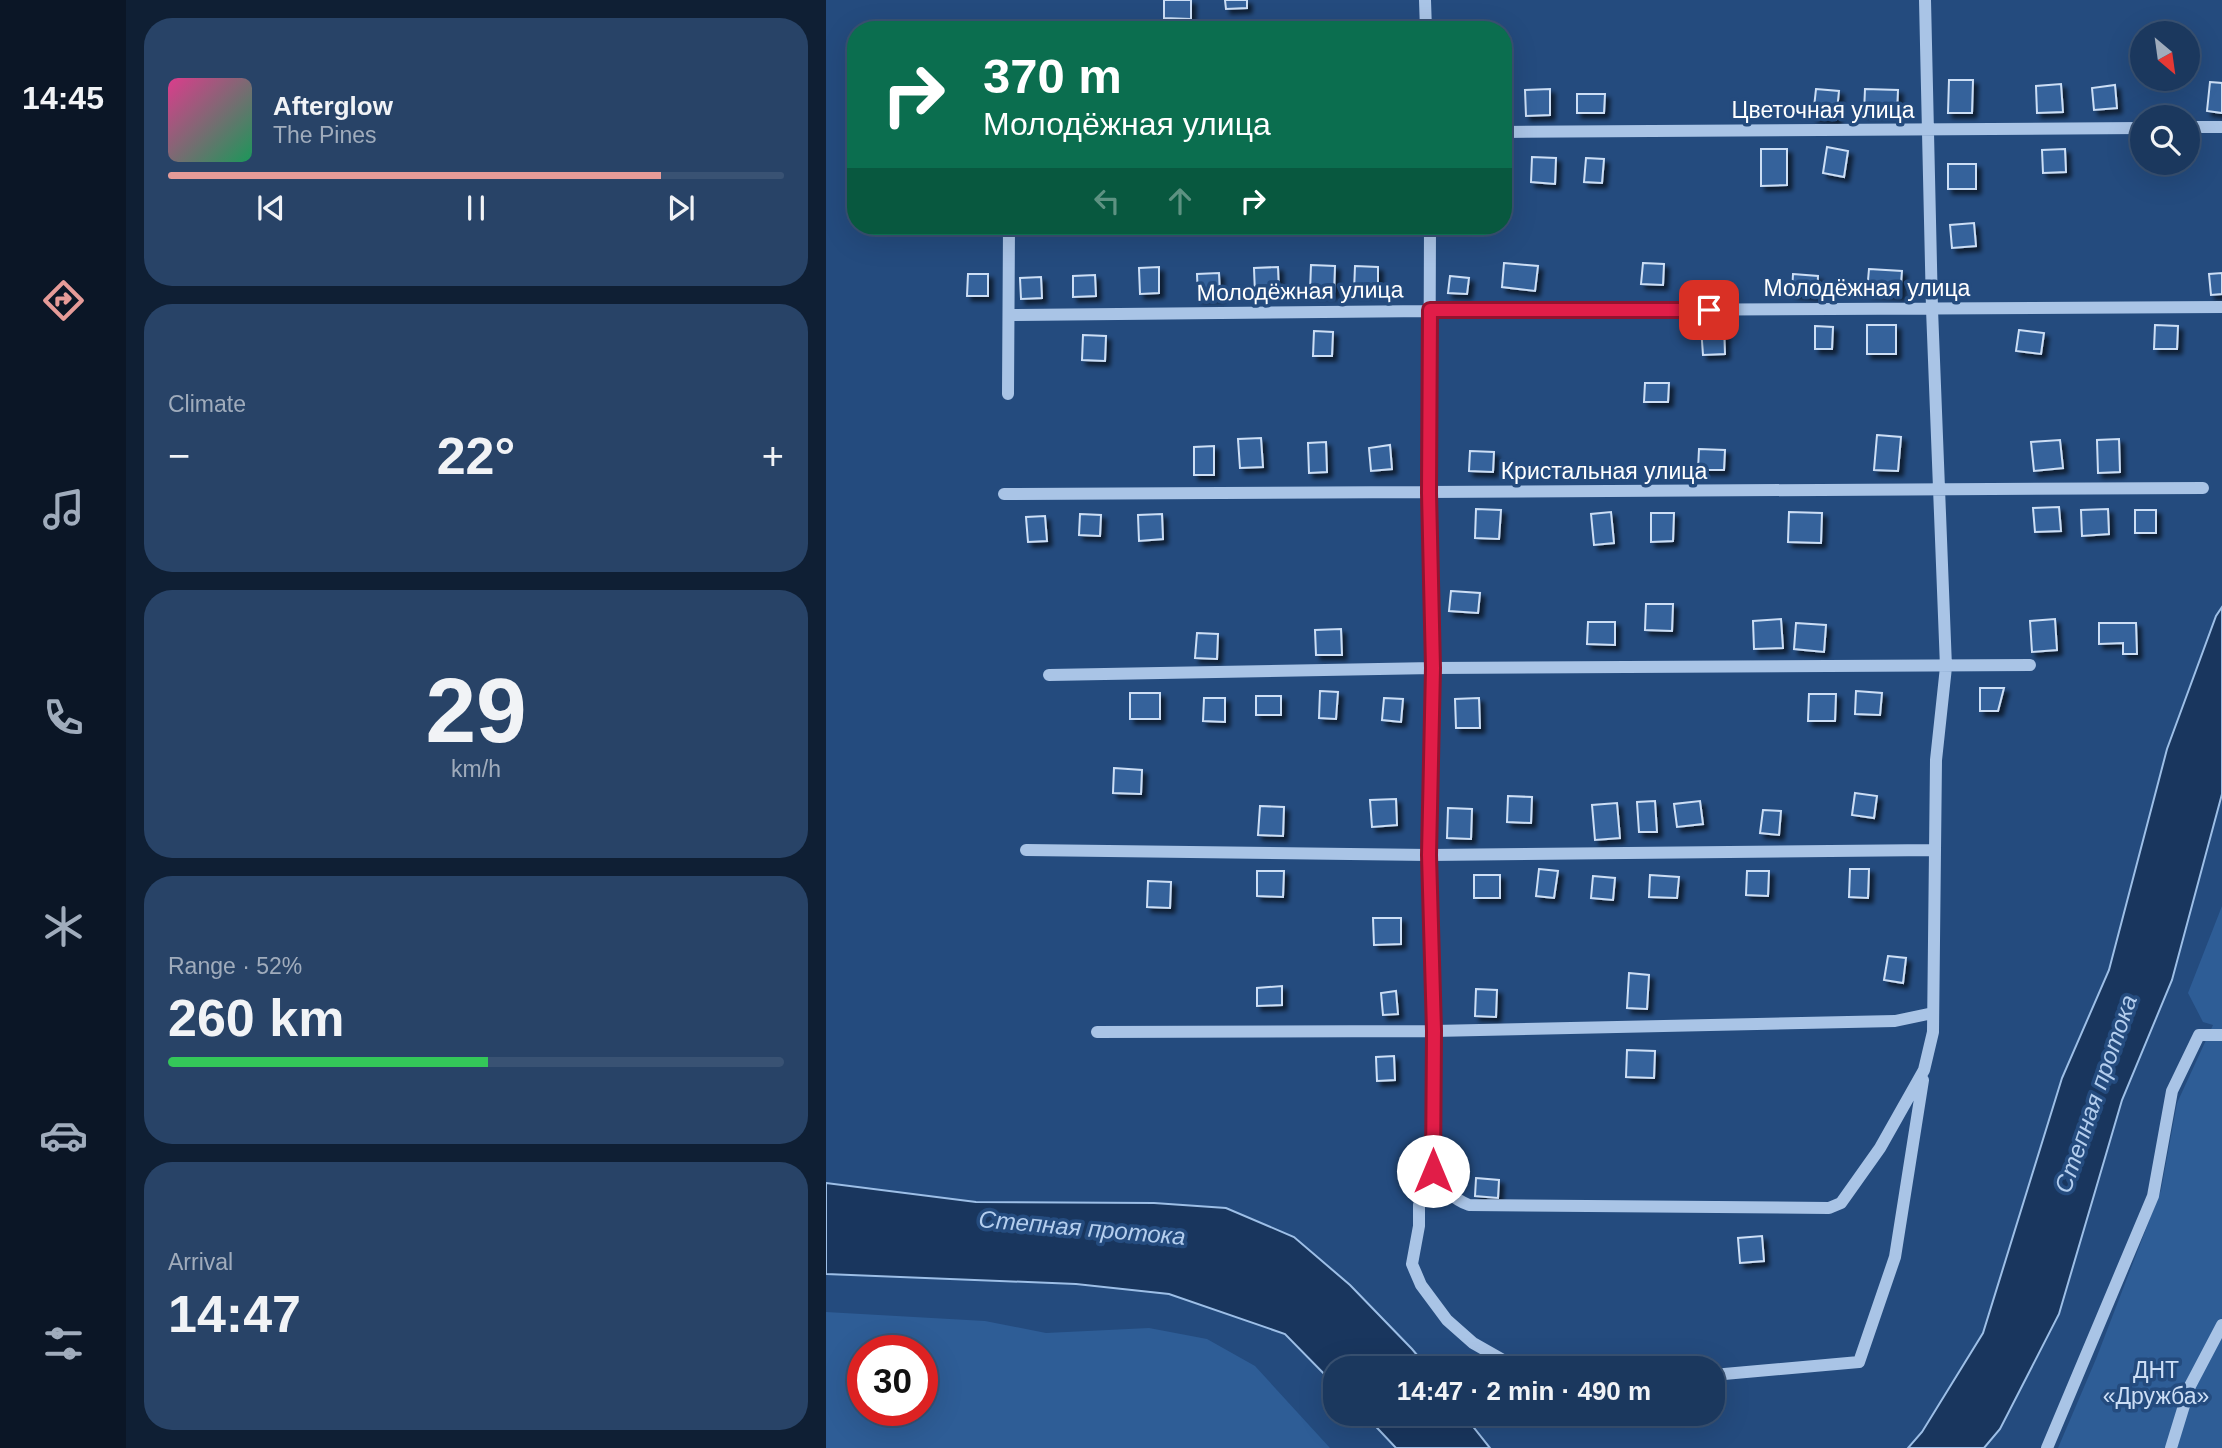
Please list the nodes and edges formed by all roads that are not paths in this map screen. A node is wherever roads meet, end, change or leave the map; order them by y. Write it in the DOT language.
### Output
graph roads {
  1 [pos="1425,0"];
  2 [pos="1925,0"];
  3 [pos="1426,21"];
  4 [pos="2222,127"];
  5 [pos="2130,128"];
  6 [pos="2200,128"];
  7 [pos="1926,131"];
  8 [pos="1512,132"];
  9 [pos="1009,235"];
  10 [pos="1430,235"];
  11 [pos="2222,307"];
  12 [pos="1932,309"];
  13 [pos="1430,310"];
  14 [pos="1009,315"];
  15 [pos="1008,394"];
  16 [pos="2203,488"];
  17 [pos="1938,490"];
  18 [pos="1429,493"];
  19 [pos="1004,494"];
  20 [pos="2031,665"];
  21 [pos="1946,667"];
  22 [pos="1433,668"];
  23 [pos="1049,675"];
  24 [pos="1026,850"];
  25 [pos="1934,850"];
  26 [pos="1429,855"];
  27 [pos="1933,1013"];
  28 [pos="1434,1031"];
  29 [pos="1097,1032"];
  30 [pos="2222,1035"];
  31 [pos="1924,1070"];
  32 [pos="1433,1171"];
  33 [pos="2222,1325"];
  34 [pos="1496,1356"];
  35 [pos="1725,1374"];
  36 [pos="2047,1448"];
  37 [pos="2171,1448"];
  1 -- 3 [label="street"];
  2 -- 7 [label="street"];
  4 -- 6 [label="street"];
  5 -- 7 [label="street, Цветочная улица"];
  7 -- 8 [label="street, Цветочная улица"];
  7 -- 12 [label="street"];
  9 -- 14 [label="street"];
  10 -- 13 [label="street"];
  11 -- 12 [label="street, Молодёжная улица"];
  12 -- 13 [label="street, Молодёжная улица"];
  12 -- 17 [label="street"];
  13 -- 14 [label="street, Молодёжная улица"];
  13 -- 18 [label="street"];
  14 -- 15 [label="street"];
  16 -- 17 [label="street, Кристальная улица"];
  17 -- 18 [label="street, Кристальная улица"];
  17 -- 21 [label="street"];
  18 -- 19 [label="street, Кристальная улица"];
  18 -- 22 [label="street"];
  20 -- 21 [label="street"];
  21 -- 22 [label="street"];
  21 -- 25 [label="street"];
  22 -- 23 [label="street"];
  22 -- 26 [label="street"];
  24 -- 26 [label="street"];
  25 -- 26 [label="street"];
  25 -- 27 [label="street"];
  26 -- 28 [label="street"];
  27 -- 28 [label="street"];
  27 -- 31 [label="street"];
  28 -- 29 [label="street"];
  28 -- 32 [label="street"];
  30 -- 36 [label="street"];
  31 -- 32 [label="street"];
  31 -- 35 [label="street"];
  32 -- 34 [label="street"];
  33 -- 37 [label="street"];
}
